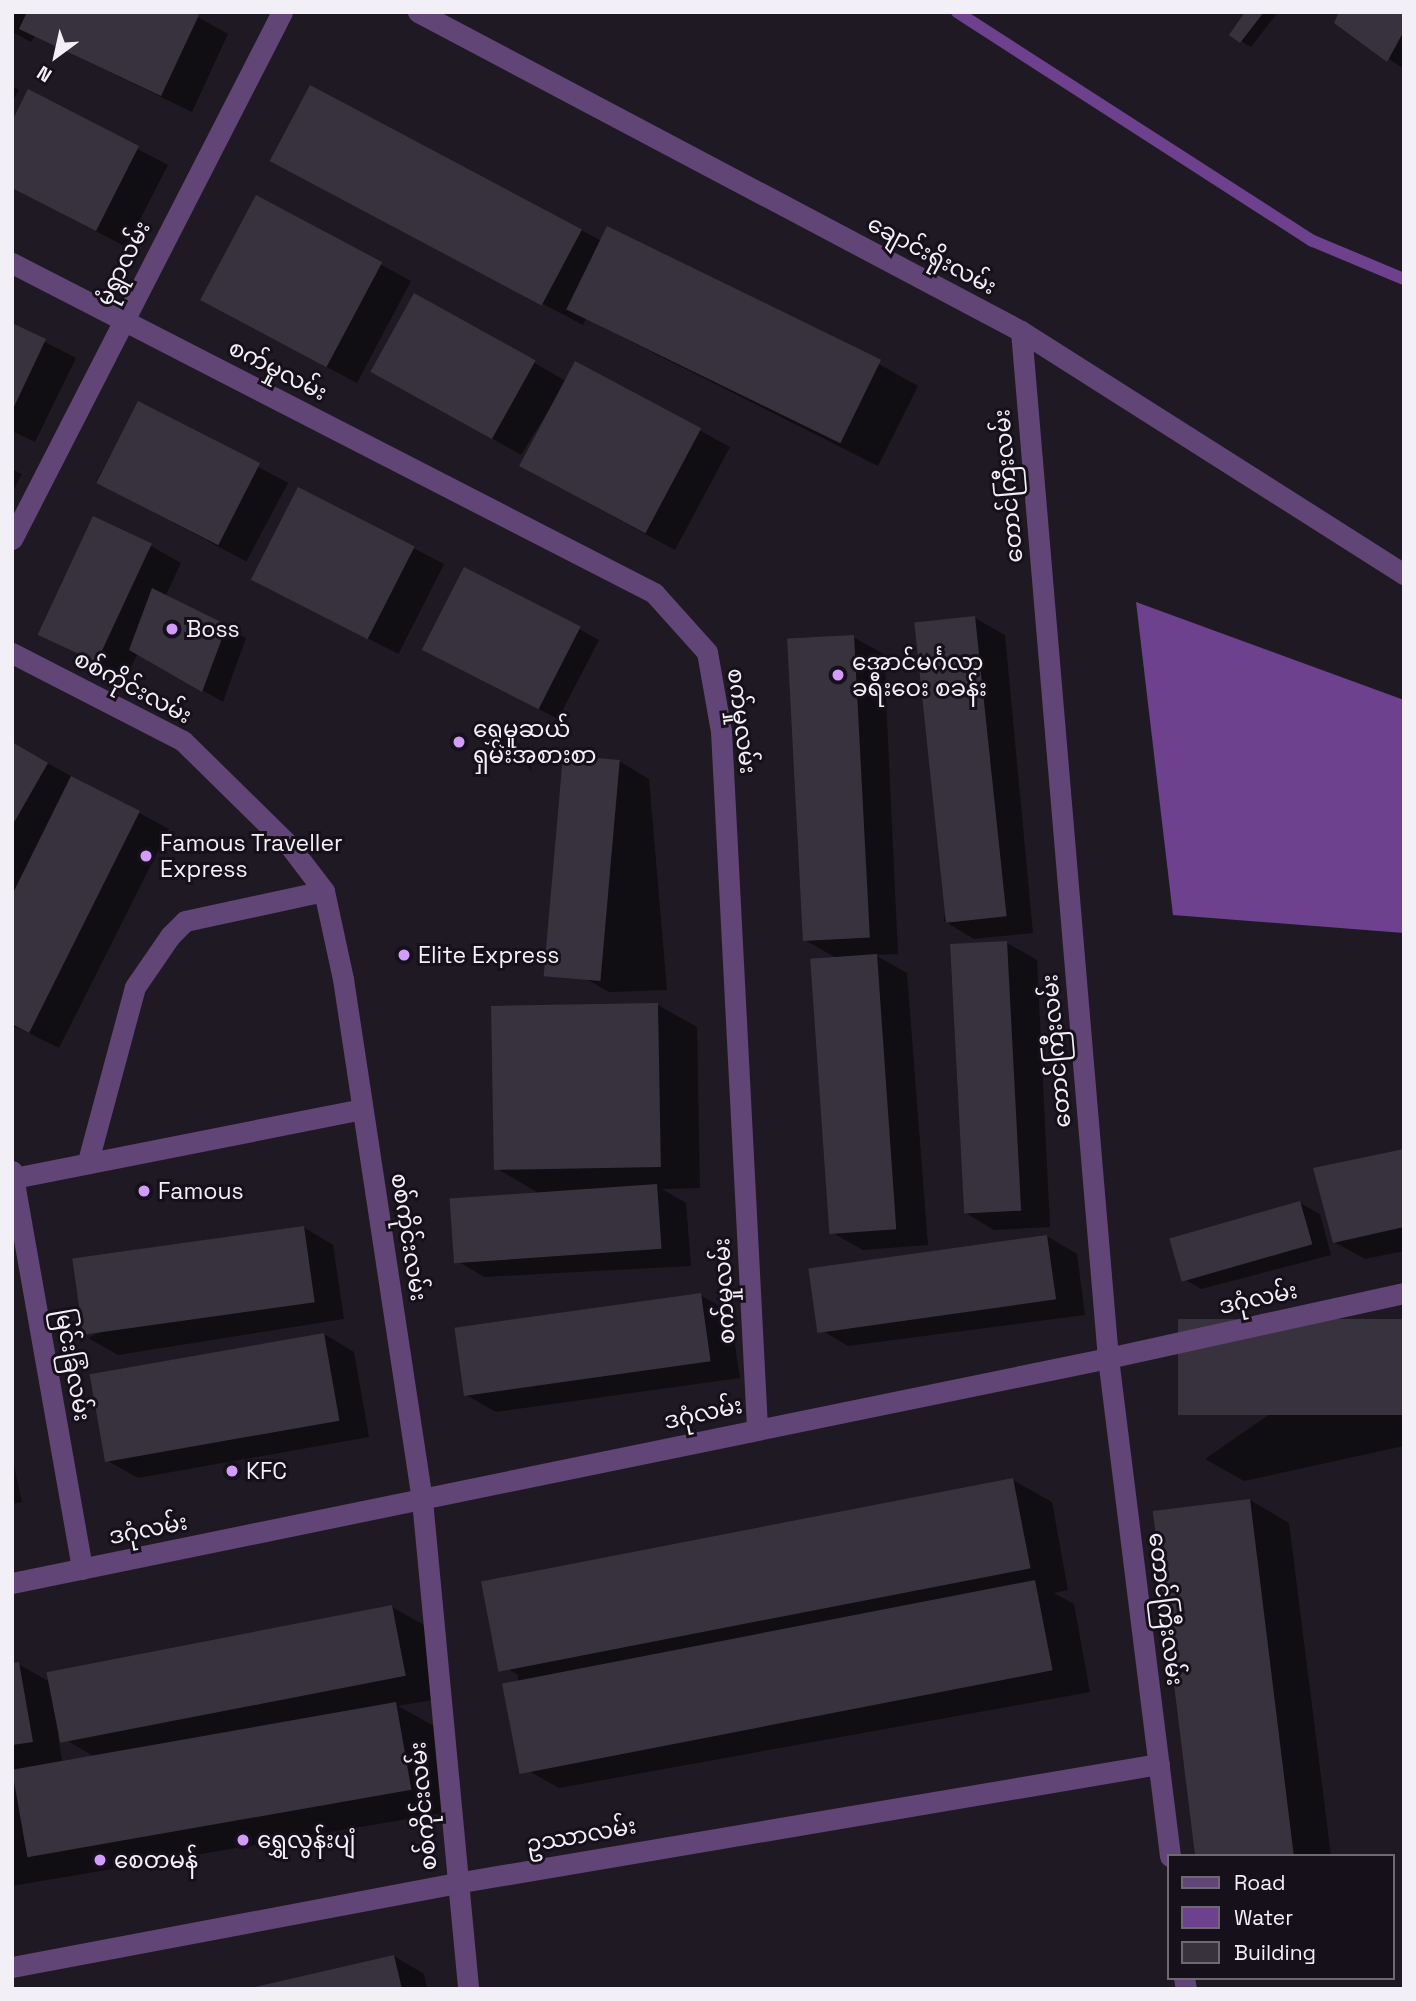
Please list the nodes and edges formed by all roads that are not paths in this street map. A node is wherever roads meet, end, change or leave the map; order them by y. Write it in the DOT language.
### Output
graph roads {
  1 [pos="282,12"];
  2 [pos="418,12"];
  3 [pos="12,263"];
  4 [pos="124,320"];
  5 [pos="1021,331"];
  6 [pos="12,539"];
  7 [pos="1404,574"];
  8 [pos="12,653"];
  9 [pos="324,891"];
  10 [pos="362,1109"];
  11 [pos="88,1161"];
  12 [pos="13,1174"];
  13 [pos="1404,1293"];
  14 [pos="1108,1358"];
  15 [pos="757,1428"];
  16 [pos="422,1500"];
  17 [pos="82,1569"];
  18 [pos="12,1583"];
  19 [pos="1159,1764"];
  20 [pos="1170,1854"];
  21 [pos="456,1883"];
  22 [pos="12,1967"];
  23 [pos="468,1989"];
  1 -- 4 [label="lane, မုံရွာလမ်း"];
  2 -- 5 [label="lane, ချောင်းရိုးလမ်း"];
  3 -- 4 [label="lane, စက်မှုလမ်း"];
  4 -- 6 [label="lane, မုံရွာလမ်း"];
  4 -- 15 [label="lane, စက်မှုလမ်း"];
  5 -- 7 [label="lane, ချောင်းရိုးလမ်း"];
  5 -- 14 [label="lane, တောင်ကြီးလမ်း"];
  8 -- 9 [label="lane, စစ်ကိုင်းလမ်း"];
  9 -- 10 [label="lane, စစ်ကိုင်းလမ်း"];
  9 -- 11 [label="lane"];
  10 -- 11 [label="lane"];
  10 -- 16 [label="lane, စစ်ကိုင်းလမ်း"];
  11 -- 12 [label="lane"];
  12 -- 17 [label="lane, မြင်းခြံလမ်း"];
  13 -- 14 [label="lane, ဒဂုံလမ်း"];
  14 -- 15 [label="lane, ဒဂုံလမ်း"];
  14 -- 19 [label="lane, တောင်ကြီးလမ်း"];
  15 -- 16 [label="lane, ဒဂုံလမ်း"];
  16 -- 17 [label="lane, ဒဂုံလမ်း"];
  16 -- 21 [label="lane, စစ်ကိုင်းလမ်း"];
  17 -- 18 [label="lane, ဒဂုံလမ်း"];
  19 -- 20 [label="lane, တောင်ကြီးလမ်း"];
  19 -- 21 [label="lane, ဥဿာလမ်း"];
  21 -- 22 [label="lane, ဥဿာလမ်း"];
  21 -- 23 [label="lane, စစ်ကိုင်းလမ်း"];
}
